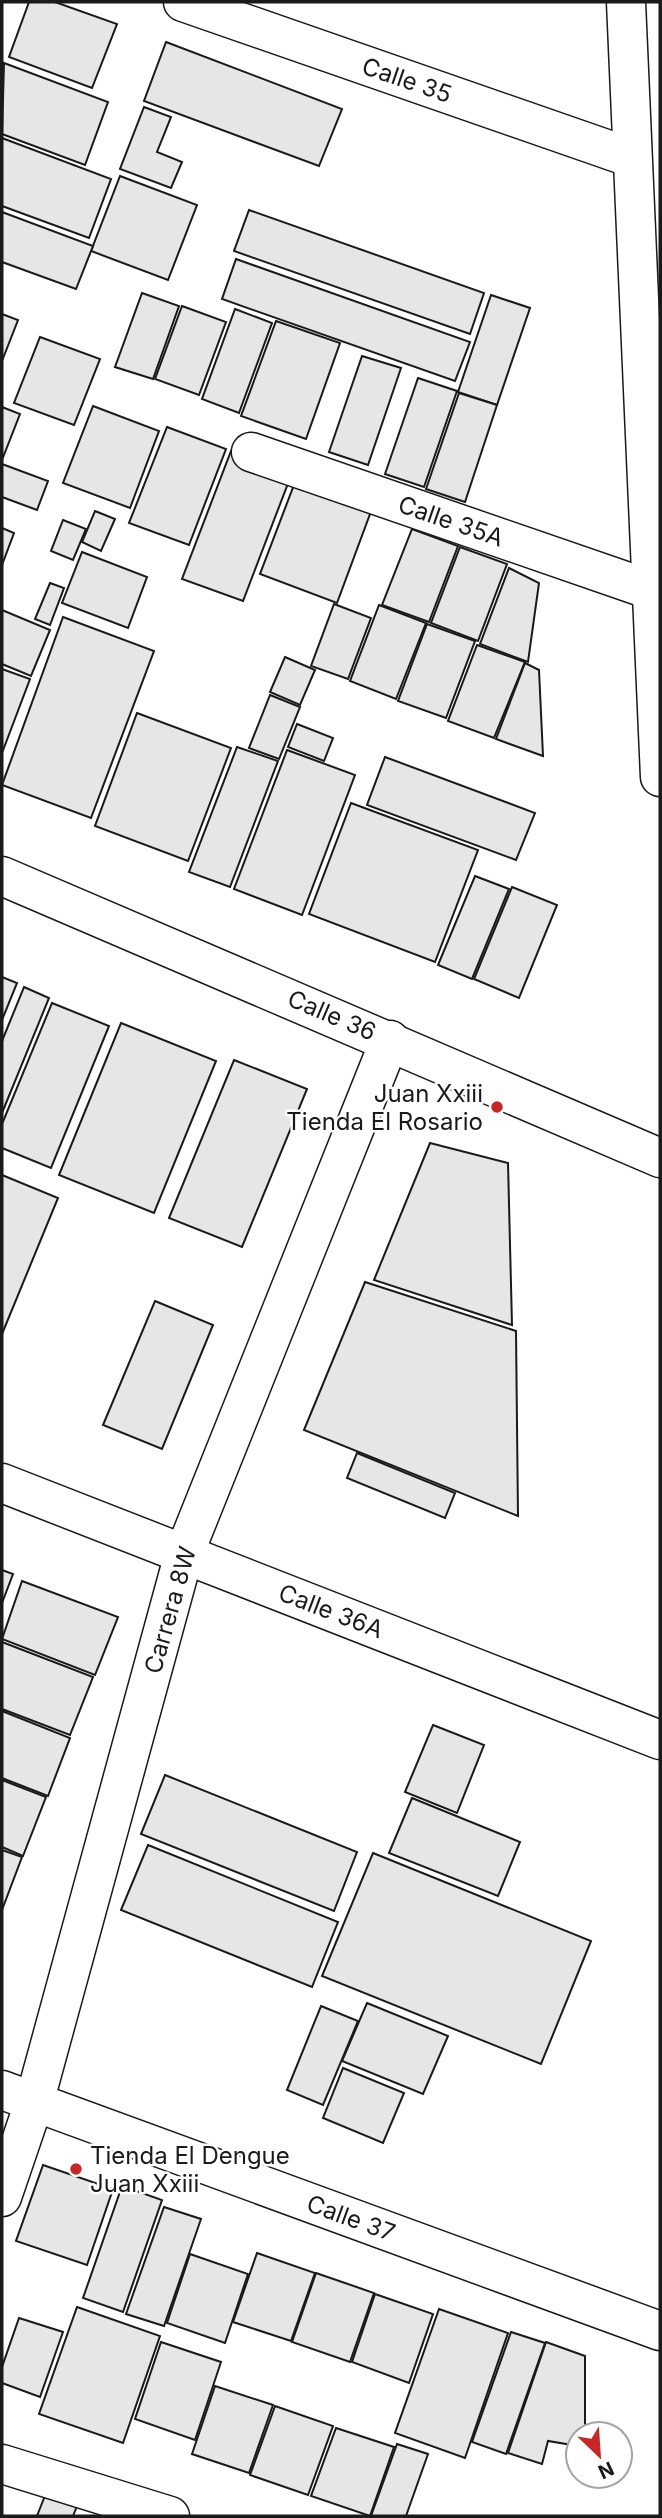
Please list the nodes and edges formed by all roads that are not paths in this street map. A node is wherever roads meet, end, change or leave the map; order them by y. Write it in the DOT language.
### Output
graph roads {
  1 [pos="183,2"];
  2 [pos="626,2"];
  3 [pos="632,158"];
  4 [pos="251,452"];
  5 [pos="651,590"];
  6 [pos="660,777"];
  7 [pos="2,876"];
  8 [pos="390,1040"];
  9 [pos="660,1158"];
  10 [pos="2,1483"];
  11 [pos="184,1554"];
  12 [pos="660,1740"];
  13 [pos="18,2096"];
  14 [pos="2,2197"];
  15 [pos="660,2331"];
  16 [pos="2,2464"];
  17 [pos="170,2516"];
  1 -- 3 [label="street, Calle 35"];
  2 -- 3 [label="street"];
  3 -- 5 [label="street"];
  4 -- 5 [label="street, Calle 35A"];
  5 -- 6 [label="street"];
  7 -- 8 [label="street, Calle 36"];
  8 -- 9 [label="street, Calle 36"];
  8 -- 11 [label="street, Carrera 8W"];
  10 -- 11 [label="street, Calle 36A"];
  11 -- 12 [label="street, Calle 36A"];
  11 -- 13 [label="street, Carrera 8W"];
  13 -- 14 [label="street, Carrera 8W"];
  13 -- 15 [label="street, Calle 37"];
  16 -- 17 [label="street"];
}
